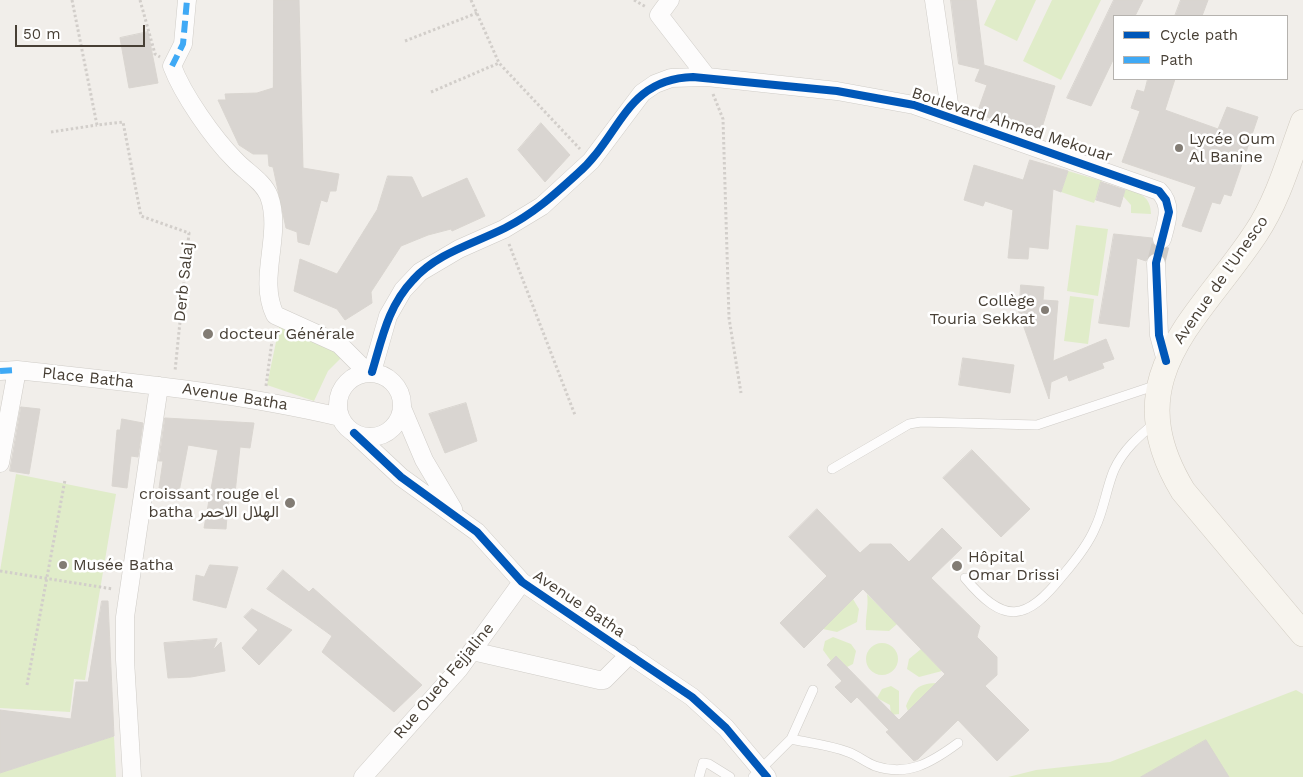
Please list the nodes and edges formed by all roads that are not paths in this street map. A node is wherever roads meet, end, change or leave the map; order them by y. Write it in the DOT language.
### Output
graph roads {
  1 [pos="187,0"];
  2 [pos="670,0"];
  3 [pos="934,0"];
  4 [pos="707,77"];
  5 [pos="950,117"];
  6 [pos="1303,122"];
  7 [pos="1162,239"];
  8 [pos="1156,264"];
  9 [pos="8,371"];
  10 [pos="369,372"];
  11 [pos="1163,372"];
  12 [pos="166,387"];
  13 [pos="402,408"];
  14 [pos="340,417"];
  15 [pos="1158,421"];
  16 [pos="354,433"];
  17 [pos="0,463"];
  18 [pos="832,469"];
  19 [pos="457,516"];
  20 [pos="965,578"];
  21 [pos="522,582"];
  22 [pos="1303,634"];
  23 [pos="472,651"];
  24 [pos="630,654"];
  25 [pos="813,690"];
  26 [pos="791,739"];
  27 [pos="958,743"];
  28 [pos="760,775"];
  29 [pos="132,777"];
  30 [pos="363,777"];
  31 [pos="699,777"];
  32 [pos="730,777"];
  1 -- 10 [label="street"];
  2 -- 4 [label="street"];
  3 -- 5 [label="street"];
  4 -- 5 [label="street, Boulevard Ahmed Mekouar"];
  4 -- 10 [label="street, Boulevard Ahmed Mekouar"];
  5 -- 7 [label="street, Boulevard Ahmed Mekouar"];
  6 -- 11 [label="main road, Avenue de l'Unesco"];
  8 -- 11 [label="street"];
  9 -- 12 [label="street, Place Batha"];
  9 -- 17 [label="street"];
  10 -- 13 [label="street"];
  10 -- 14 [label="street"];
  11 -- 15 [label="main road, Avenue de l'Unesco"];
  11 -- 18 [label="lane"];
  12 -- 14 [label="street, Avenue Batha"];
  12 -- 29 [label="street"];
  13 -- 16 [label="street"];
  13 -- 19 [label="street, Avenue Batha"];
  14 -- 16 [label="street"];
  15 -- 20 [label="lane"];
  15 -- 22 [label="main road, Avenue de l'Unesco"];
  16 -- 19 [label="street, Avenue Batha"];
  19 -- 21 [label="street, Avenue Batha"];
  21 -- 23 [label="street, Rue Oued Fejjaline"];
  21 -- 24 [label="street, Avenue Batha"];
  23 -- 24 [label="street"];
  23 -- 30 [label="street, Rue Oued Fejjaline"];
  24 -- 28 [label="street, Avenue Batha"];
  25 -- 26 [label="lane"];
  26 -- 27 [label="lane"];
  26 -- 28 [label="lane"];
  31 -- 32 [label="lane"];
}
